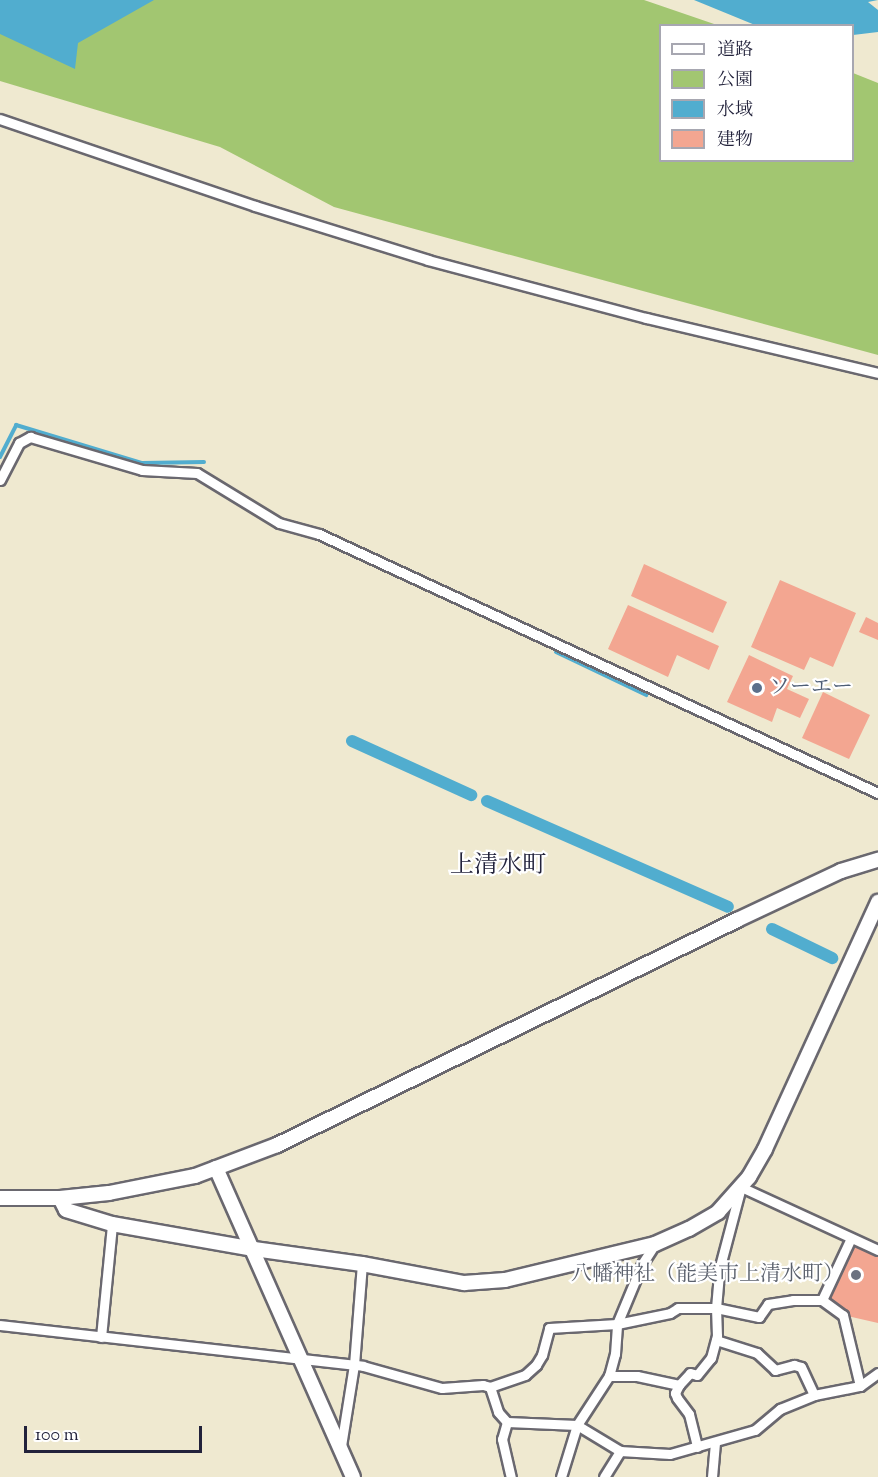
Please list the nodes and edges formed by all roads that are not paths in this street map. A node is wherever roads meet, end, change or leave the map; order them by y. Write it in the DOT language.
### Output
graph roads {
  1 [pos="0,119"];
  2 [pos="878,373"];
  3 [pos="0,480"];
  4 [pos="878,793"];
  5 [pos="878,860"];
  6 [pos="878,902"];
  7 [pos="216,1168"];
  8 [pos="741,1187"];
  9 [pos="0,1198"];
  10 [pos="60,1198"];
  11 [pos="112,1224"];
  12 [pos="851,1238"];
  13 [pos="655,1244"];
  14 [pos="254,1249"];
  15 [pos="878,1250"];
  16 [pos="362,1264"];
  17 [pos="822,1300"];
  18 [pos="716,1308"];
  19 [pos="617,1324"];
  20 [pos="0,1325"];
  21 [pos="100,1337"];
  22 [pos="716,1340"];
  23 [pos="299,1360"];
  24 [pos="354,1365"];
  25 [pos="878,1374"];
  26 [pos="609,1376"];
  27 [pos="679,1385"];
  28 [pos="860,1386"];
  29 [pos="490,1387"];
  30 [pos="814,1395"];
  31 [pos="507,1422"];
  32 [pos="577,1425"];
  33 [pos="715,1442"];
  34 [pos="697,1446"];
  35 [pos="340,1449"];
  36 [pos="620,1451"];
  37 [pos="353,1477"];
  38 [pos="511,1477"];
  39 [pos="561,1477"];
  40 [pos="604,1477"];
  41 [pos="712,1477"];
  1 -- 2 [label="street"];
  3 -- 4 [label="street"];
  5 -- 7 [label="street"];
  6 -- 8 [label="street"];
  7 -- 10 [label="street"];
  7 -- 14 [label="street"];
  8 -- 12 [label="street"];
  8 -- 13 [label="street"];
  8 -- 18 [label="street"];
  9 -- 10 [label="street"];
  10 -- 11 [label="street"];
  11 -- 14 [label="street"];
  11 -- 21 [label="street"];
  12 -- 15 [label="street"];
  12 -- 17 [label="street"];
  13 -- 16 [label="street"];
  13 -- 19 [label="street"];
  14 -- 16 [label="street"];
  14 -- 23 [label="street"];
  16 -- 24 [label="street"];
  17 -- 18 [label="street"];
  17 -- 28 [label="street"];
  18 -- 19 [label="street"];
  18 -- 22 [label="street"];
  19 -- 26 [label="street"];
  19 -- 29 [label="street"];
  20 -- 21 [label="street"];
  21 -- 23 [label="street"];
  22 -- 27 [label="street"];
  22 -- 30 [label="street"];
  23 -- 24 [label="street"];
  23 -- 35 [label="street"];
  24 -- 29 [label="street"];
  24 -- 35 [label="street"];
  25 -- 28 [label="street"];
  26 -- 27 [label="street"];
  26 -- 32 [label="street"];
  27 -- 34 [label="street"];
  28 -- 30 [label="street"];
  29 -- 31 [label="street"];
  30 -- 33 [label="street"];
  31 -- 32 [label="street"];
  31 -- 38 [label="street"];
  32 -- 36 [label="street"];
  32 -- 39 [label="street"];
  33 -- 34 [label="street"];
  33 -- 41 [label="street"];
  34 -- 36 [label="street"];
  35 -- 37 [label="street"];
  36 -- 40 [label="street"];
}
